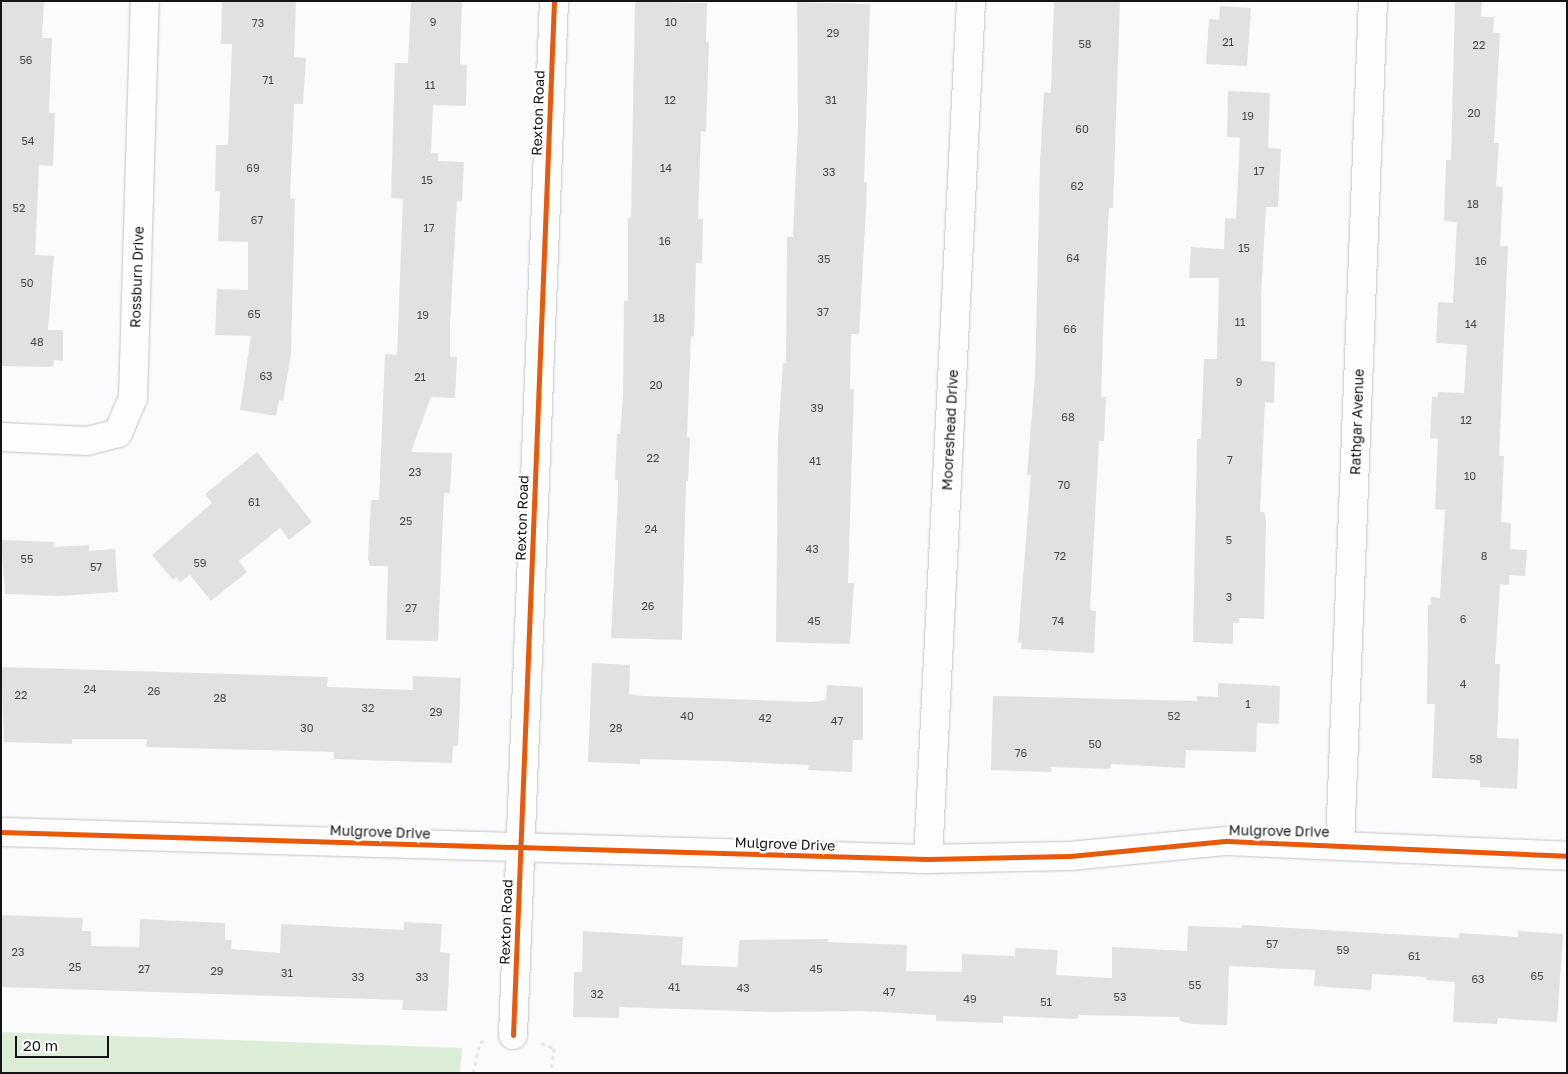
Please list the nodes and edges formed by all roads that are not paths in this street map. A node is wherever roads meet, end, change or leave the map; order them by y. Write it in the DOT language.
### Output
graph roads {
  1 [pos="145,1"];
  2 [pos="554,1"];
  3 [pos="971,1"];
  4 [pos="1373,1"];
  5 [pos="1,437"];
  6 [pos="1,832"];
  7 [pos="1340,844"];
  8 [pos="521,847"];
  9 [pos="1567,856"];
  10 [pos="928,859"];
  11 [pos="513,1035"];
  1 -- 5 [label="street, Rossburn Drive"];
  2 -- 8 [label="street, Rexton Road"];
  3 -- 10 [label="street, Mooreshead Drive"];
  4 -- 7 [label="street, Rathgar Avenue"];
  6 -- 8 [label="street, Mulgrove Drive"];
  7 -- 9 [label="street, Mulgrove Drive"];
  7 -- 10 [label="street, Mulgrove Drive"];
  8 -- 10 [label="street, Mulgrove Drive"];
  8 -- 11 [label="street, Rexton Road"];
}
